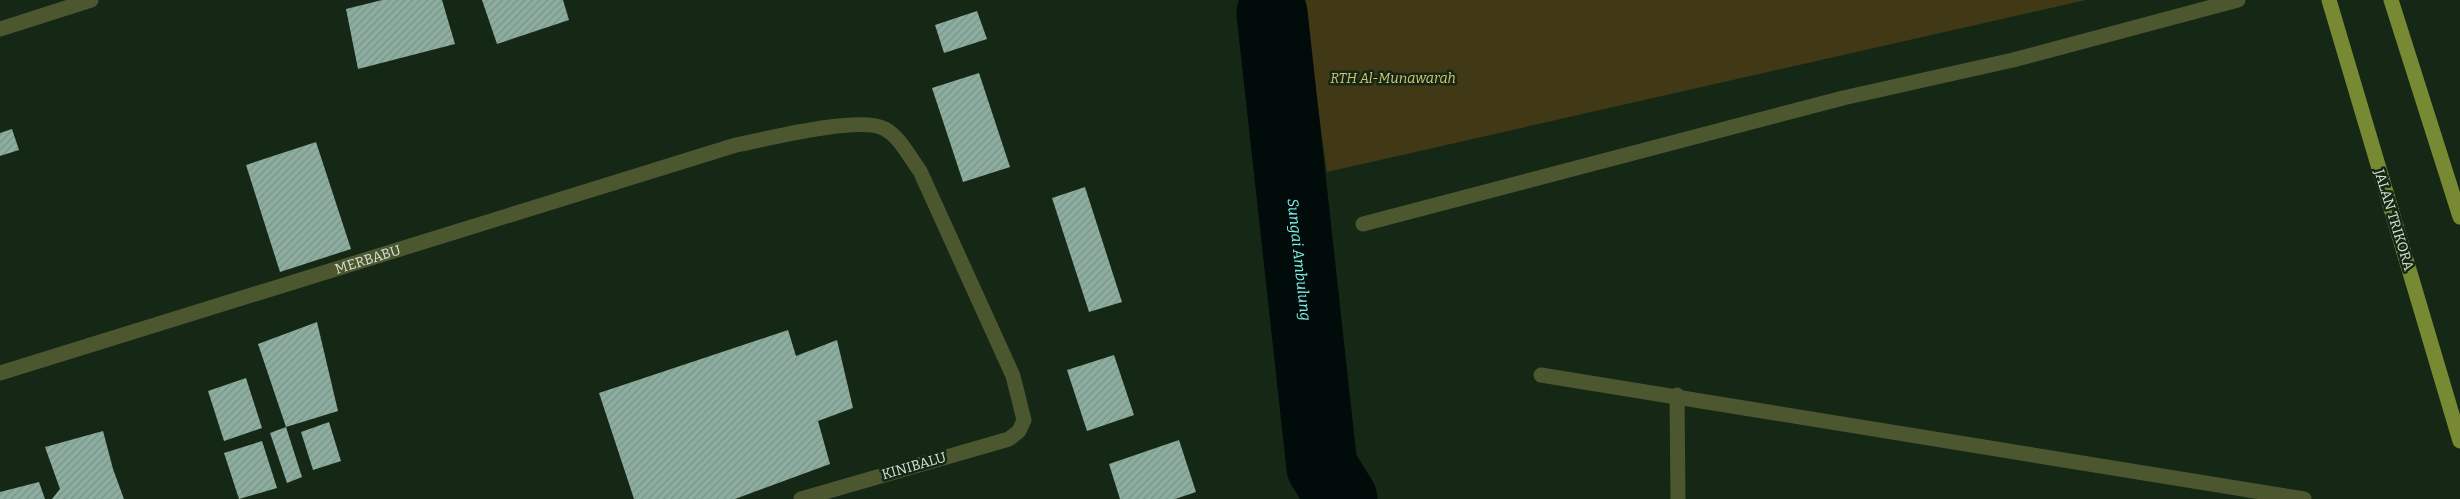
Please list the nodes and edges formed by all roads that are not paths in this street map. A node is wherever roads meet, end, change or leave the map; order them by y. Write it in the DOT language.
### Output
graph roads {
  1 [pos="90,0"];
  2 [pos="2238,0"];
  3 [pos="2329,0"];
  4 [pos="2391,0"];
  5 [pos="0,29"];
  6 [pos="2460,217"];
  7 [pos="1363,224"];
  8 [pos="0,373"];
  9 [pos="1540,375"];
  10 [pos="1676,395"];
  11 [pos="1022,426"];
  12 [pos="2460,441"];
  13 [pos="801,499"];
  14 [pos="1678,499"];
  15 [pos="2304,499"];
  1 -- 5 [label="street"];
  2 -- 7 [label="street"];
  3 -- 12 [label="main road, JALAN TRIKORA"];
  4 -- 6 [label="main road"];
  8 -- 11 [label="street, MERBABU"];
  9 -- 10 [label="street"];
  10 -- 14 [label="street"];
  10 -- 15 [label="street"];
  11 -- 13 [label="street, KINIBALU"];
}
